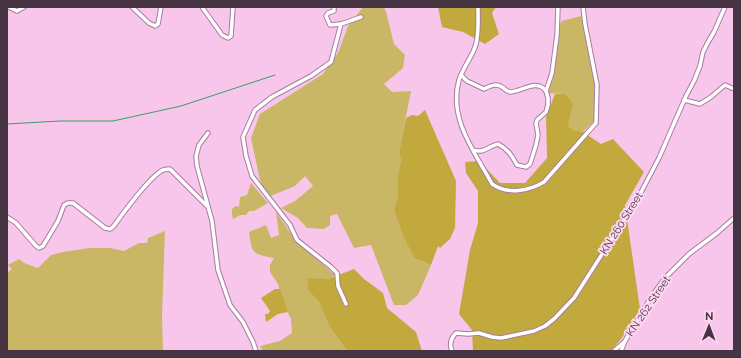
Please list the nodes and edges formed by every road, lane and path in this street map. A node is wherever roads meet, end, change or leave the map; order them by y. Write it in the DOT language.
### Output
graph roads {
  1 [pos="9,7"];
  2 [pos="24,7"];
  3 [pos="132,7"];
  4 [pos="161,7"];
  5 [pos="202,7"];
  6 [pos="233,7"];
  7 [pos="334,7"];
  8 [pos="478,7"];
  9 [pos="558,7"];
  10 [pos="583,7"];
  11 [pos="725,7"];
  12 [pos="360,17"];
  13 [pos="341,24"];
  14 [pos="461,75"];
  15 [pos="734,89"];
  16 [pos="546,91"];
  17 [pos="684,100"];
  18 [pos="208,133"];
  19 [pos="473,149"];
  20 [pos="208,207"];
  21 [pos="7,217"];
  22 [pos="734,218"];
  23 [pos="346,304"];
  24 [pos="625,341"];
  25 [pos="256,351"];
  26 [pos="452,351"];
  27 [pos="614,351"];
  28 [pos="621,351"];
  1 -- 2 [label="street"];
  3 -- 4 [label="street"];
  5 -- 6 [label="street"];
  7 -- 13 [label="street"];
  8 -- 14 [label="street"];
  9 -- 16 [label="street"];
  10 -- 19 [label="street"];
  11 -- 17 [label="street, KN 260 Street"];
  12 -- 13 [label="street"];
  13 -- 23 [label="street"];
  14 -- 16 [label="street"];
  14 -- 19 [label="street"];
  15 -- 17 [label="street"];
  16 -- 19 [label="street"];
  17 -- 26 [label="street, KN 260 Street"];
  18 -- 20 [label="street"];
  20 -- 21 [label="street"];
  20 -- 25 [label="street"];
  22 -- 24 [label="street, KN 262 Street"];
  24 -- 27 [label="street"];
  24 -- 28 [label="street, KN 262 Street"];
}
